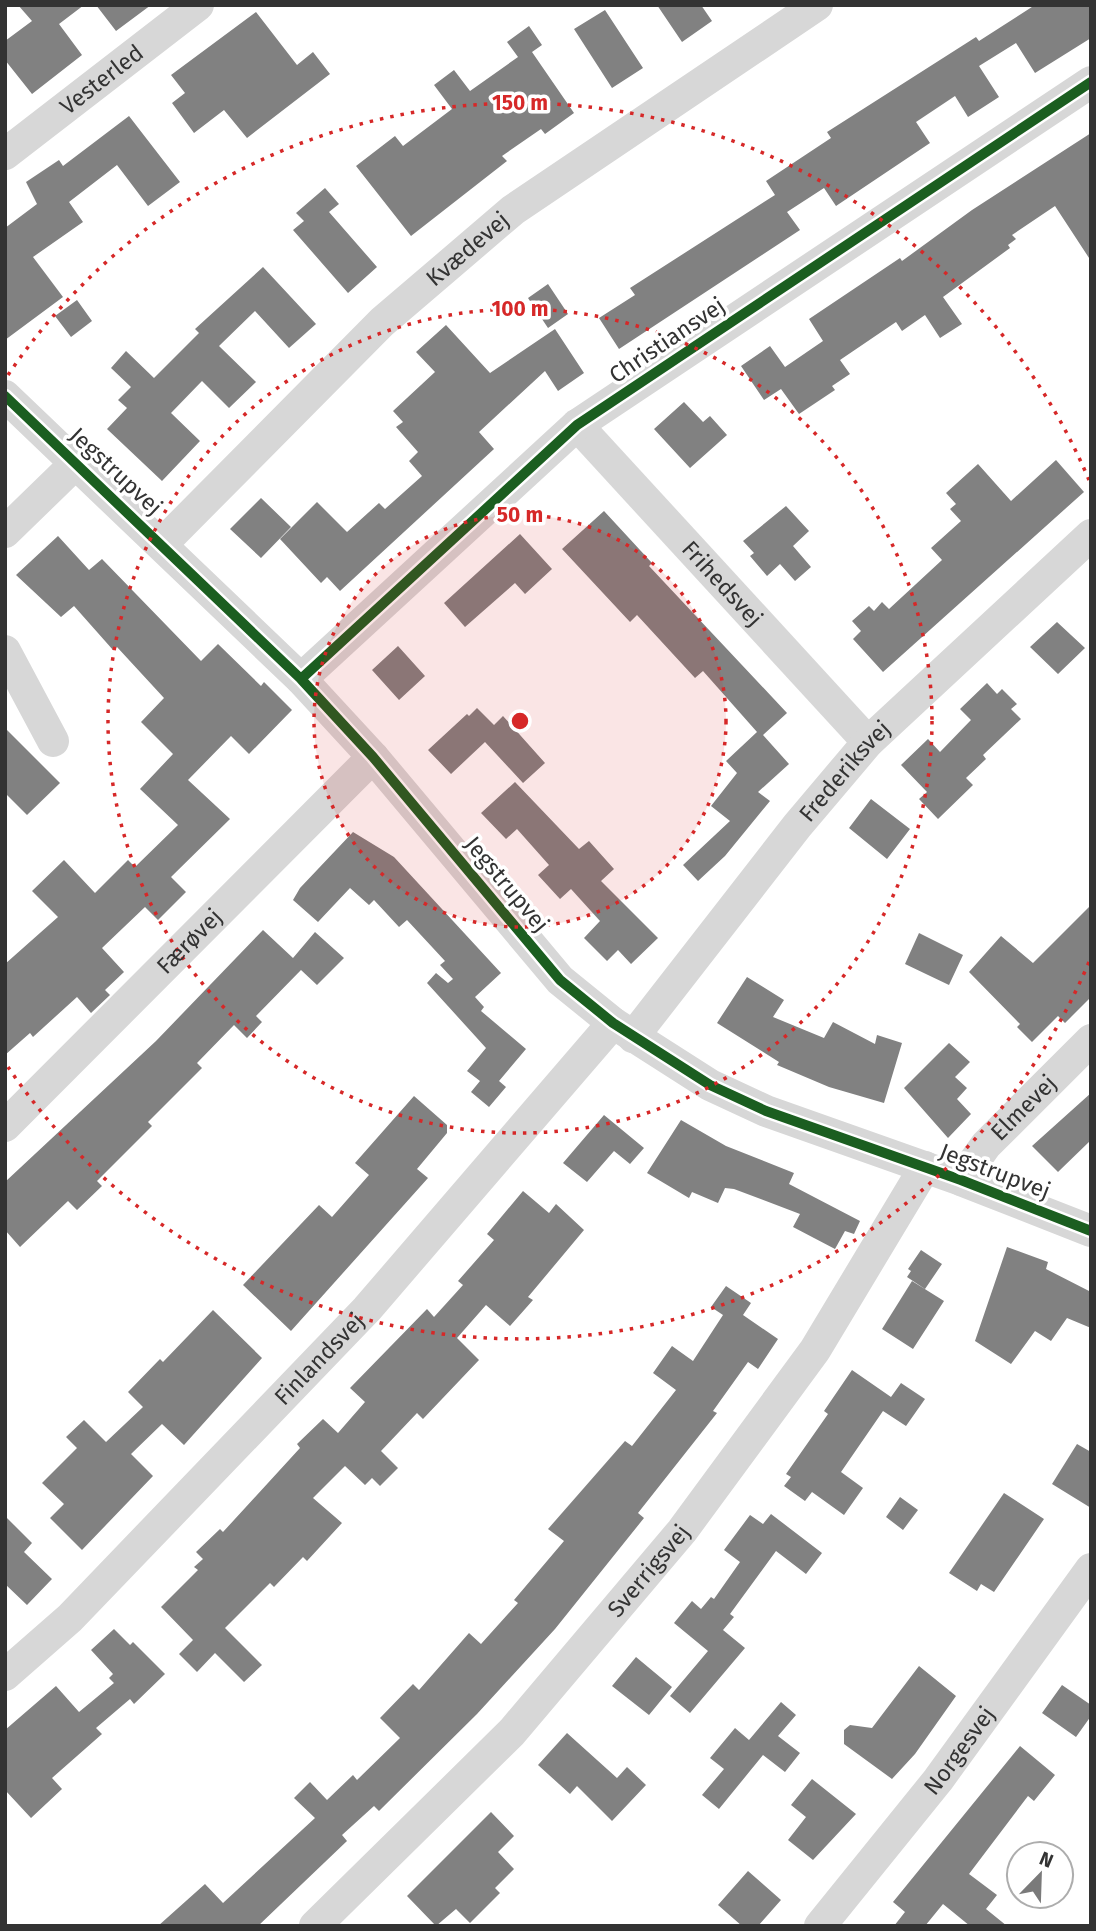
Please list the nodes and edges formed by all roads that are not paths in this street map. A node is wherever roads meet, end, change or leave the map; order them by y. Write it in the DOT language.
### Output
graph roads {
  1 [pos="198,5"];
  2 [pos="817,5"];
  3 [pos="1091,82"];
  4 [pos="5,154"];
  5 [pos="5,396"];
  6 [pos="577,425"];
  7 [pos="76,463"];
  8 [pos="5,532"];
  9 [pos="1091,535"];
  10 [pos="162,544"];
  11 [pos="5,651"];
  12 [pos="301,679"];
  13 [pos="53,741"];
  14 [pos="868,742"];
  15 [pos="373,757"];
  16 [pos="623,1030"];
  17 [pos="1091,1040"];
  18 [pos="5,1126"];
  19 [pos="925,1167"];
  20 [pos="961,1180"];
  21 [pos="1091,1231"];
  22 [pos="1091,1569"];
  23 [pos="5,1675"];
  24 [pos="315,1926"];
  25 [pos="820,1926"];
  1 -- 4 [label="street, Vesterled"];
  2 -- 10 [label="street, Kvædevej"];
  3 -- 6 [label="street, Christiansvej"];
  5 -- 7 [label="street, Jegstrupvej"];
  6 -- 12 [label="street, Christiansvej"];
  6 -- 14 [label="street, Frihedsvej"];
  7 -- 8 [label="street"];
  7 -- 10 [label="street, Jegstrupvej"];
  9 -- 14 [label="street, Frederiksvej"];
  10 -- 12 [label="street, Jegstrupvej"];
  11 -- 13 [label="street"];
  12 -- 15 [label="street, Jegstrupvej"];
  14 -- 16 [label="street, Frederiksvej"];
  15 -- 16 [label="street, Jegstrupvej"];
  15 -- 18 [label="street, Færøvej"];
  16 -- 19 [label="street, Jegstrupvej"];
  16 -- 23 [label="street, Finlandsvej"];
  17 -- 20 [label="street, Elmevej"];
  19 -- 20 [label="street, Jegstrupvej"];
  19 -- 24 [label="street, Sverrigsvej"];
  20 -- 21 [label="street, Jegstrupvej"];
  22 -- 25 [label="street, Norgesvej"];
}
